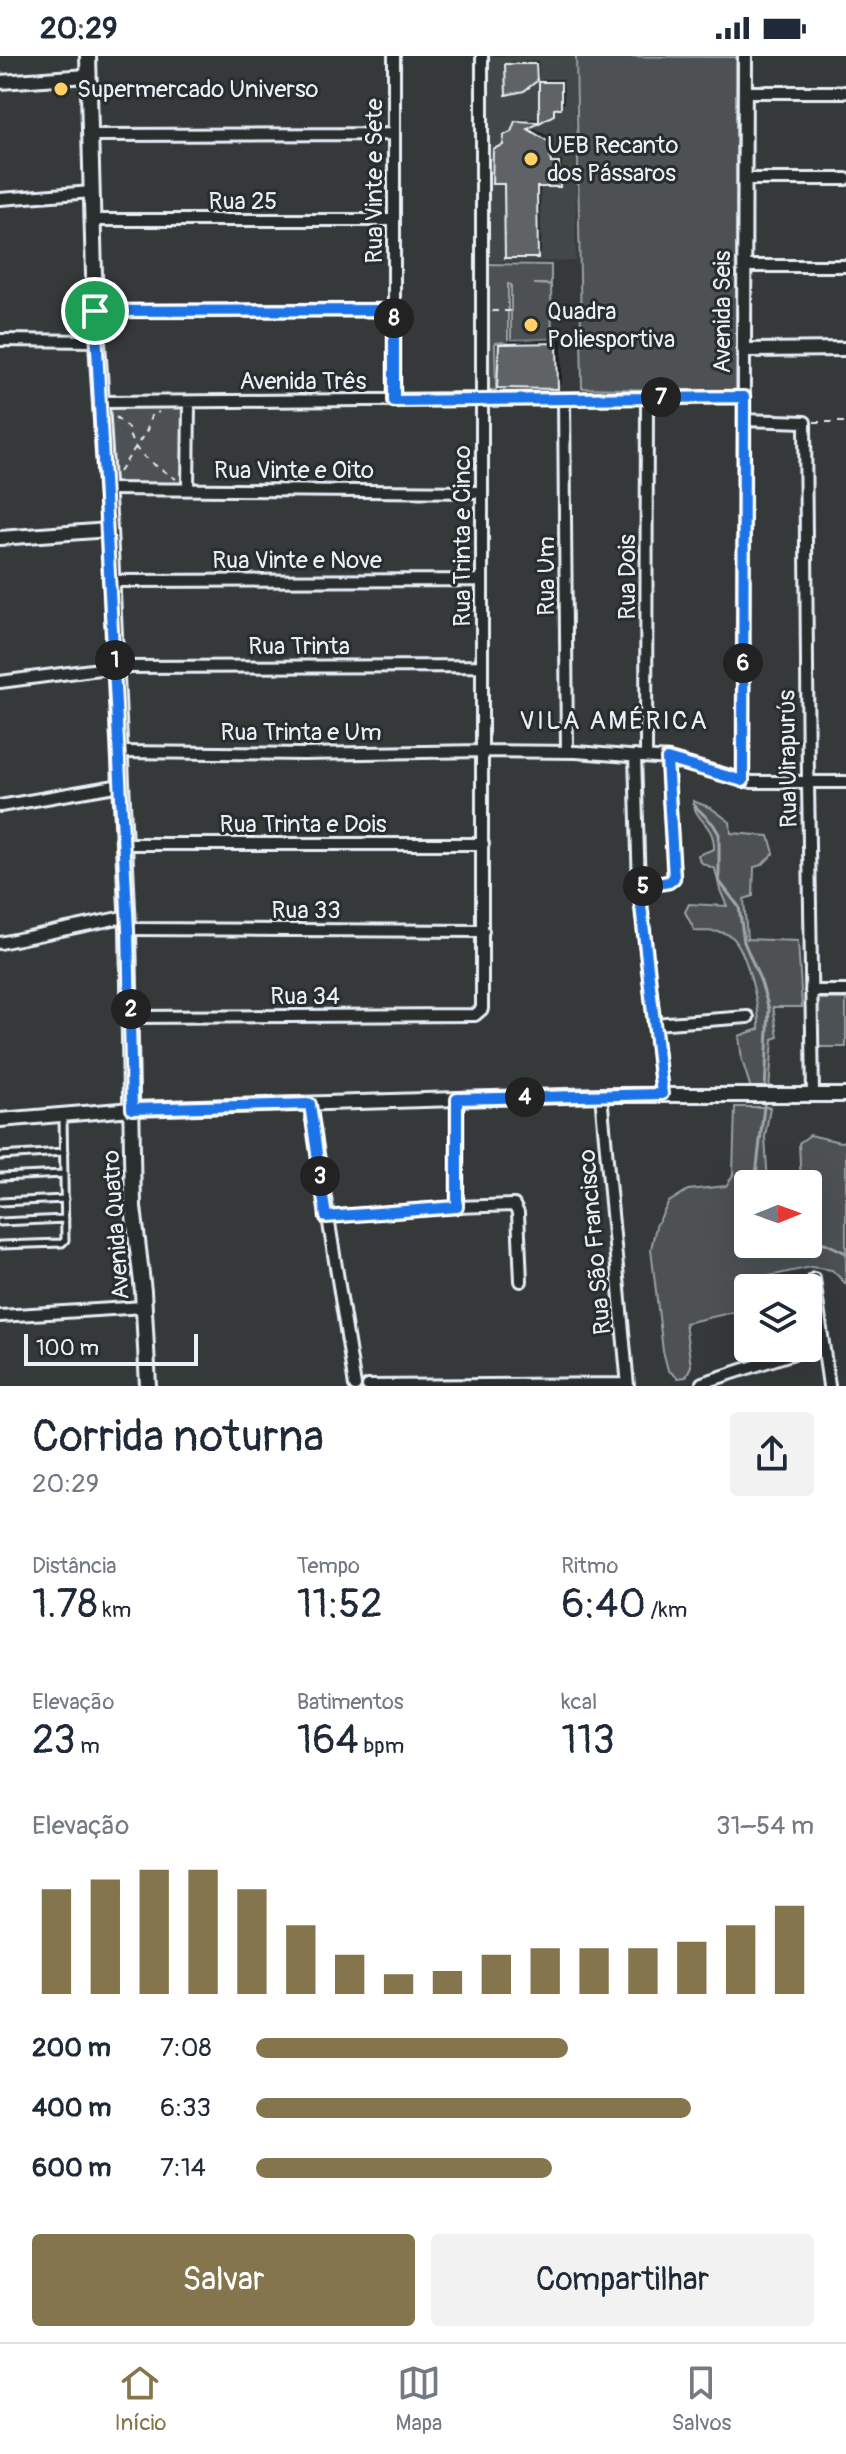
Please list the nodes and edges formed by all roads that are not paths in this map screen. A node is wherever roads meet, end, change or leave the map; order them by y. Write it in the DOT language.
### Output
graph roads {
  1 [pos="88,56"];
  2 [pos="394,56"];
  3 [pos="482,56"];
  4 [pos="745,56"];
  5 [pos="88,76"];
  6 [pos="0,82"];
  7 [pos="745,92"];
  8 [pos="846,92"];
  9 [pos="394,134"];
  10 [pos="90,135"];
  11 [pos="745,179"];
  12 [pos="846,179"];
  13 [pos="92,192"];
  14 [pos="0,199"];
  15 [pos="93,220"];
  16 [pos="394,220"];
  17 [pos="745,266"];
  18 [pos="846,266"];
  19 [pos="394,310"];
  20 [pos="95,311"];
  21 [pos="0,340"];
  22 [pos="97,341"];
  23 [pos="846,349"];
  24 [pos="744,350"];
  25 [pos="647,397"];
  26 [pos="744,397"];
  27 [pos="564,399"];
  28 [pos="482,400"];
  29 [pos="394,401"];
  30 [pos="101,402"];
  31 [pos="189,402"];
  32 [pos="744,420"];
  33 [pos="106,489"];
  34 [pos="188,489"];
  35 [pos="482,492"];
  36 [pos="109,530"];
  37 [pos="0,538"];
  38 [pos="482,580"];
  39 [pos="111,581"];
  40 [pos="482,666"];
  41 [pos="115,667"];
  42 [pos="0,682"];
  43 [pos="483,751"];
  44 [pos="120,752"];
  45 [pos="567,752"];
  46 [pos="640,757"];
  47 [pos="667,759"];
  48 [pos="743,781"];
  49 [pos="846,782"];
  50 [pos="808,783"];
  51 [pos="121,785"];
  52 [pos="0,806"];
  53 [pos="124,844"];
  54 [pos="483,844"];
  55 [pos="639,887"];
  56 [pos="128,923"];
  57 [pos="483,931"];
  58 [pos="0,943"];
  59 [pos="811,991"];
  60 [pos="846,991"];
  61 [pos="478,1014"];
  62 [pos="131,1017"];
  63 [pos="748,1017"];
  64 [pos="654,1024"];
  65 [pos="662,1094"];
  66 [pos="601,1095"];
  67 [pos="813,1095"];
  68 [pos="846,1095"];
  69 [pos="457,1099"];
  70 [pos="310,1104"];
  71 [pos="132,1109"];
  72 [pos="63,1115"];
  73 [pos="0,1120"];
  74 [pos="64,1152"];
  75 [pos="0,1156"];
  76 [pos="64,1174"];
  77 [pos="0,1177"];
  78 [pos="65,1199"];
  79 [pos="0,1202"];
  80 [pos="457,1207"];
  81 [pos="326,1217"];
  82 [pos="65,1219"];
  83 [pos="0,1222"];
  84 [pos="0,1245"];
  85 [pos="521,1281"];
  86 [pos="144,1307"];
  87 [pos="0,1316"];
  88 [pos="822,1344"];
  89 [pos="767,1362"];
  90 [pos="702,1383"];
  91 [pos="628,1385"];
  92 [pos="148,1386"];
  93 [pos="355,1386"];
  94 [pos="368,1386"];
  95 [pos="829,1386"];
  1 -- 5 [label="main road, Avenida Quatro"];
  2 -- 9 [label="street, Rua Vinte e Sete"];
  3 -- 28 [label="street, Rua Trinta e Cinco"];
  4 -- 7 [label="street, Avenida Seis"];
  5 -- 6 [label="street"];
  5 -- 10 [label="main road, Avenida Quatro"];
  7 -- 8 [label="street"];
  7 -- 11 [label="street, Avenida Seis"];
  9 -- 10 [label="street"];
  9 -- 16 [label="street, Rua Vinte e Sete"];
  10 -- 13 [label="main road, Avenida Quatro"];
  11 -- 12 [label="street"];
  11 -- 17 [label="street, Avenida Seis"];
  13 -- 14 [label="street"];
  13 -- 15 [label="main road, Avenida Quatro"];
  15 -- 16 [label="street, Rua 25"];
  15 -- 20 [label="main road, Avenida Quatro"];
  16 -- 19 [label="street, Rua Vinte e Sete"];
  17 -- 18 [label="street"];
  17 -- 24 [label="street, Avenida Seis"];
  19 -- 20 [label="street"];
  19 -- 29 [label="street, Rua Vinte e Sete"];
  20 -- 22 [label="main road, Avenida Quatro"];
  21 -- 22 [label="street"];
  22 -- 30 [label="main road, Avenida Quatro"];
  23 -- 24 [label="street"];
  24 -- 26 [label="street, Avenida Seis"];
  25 -- 26 [label="street, Avenida Três"];
  25 -- 27 [label="street, Avenida Três"];
  25 -- 46 [label="street, Rua Dois"];
  26 -- 32 [label="street, Avenida Seis"];
  27 -- 28 [label="street, Avenida Três"];
  27 -- 45 [label="street, Rua Um"];
  28 -- 29 [label="street, Avenida Três"];
  28 -- 35 [label="street, Rua Trinta e Cinco"];
  29 -- 31 [label="street, Avenida Três"];
  30 -- 31 [label="street, Avenida Três"];
  30 -- 33 [label="main road, Avenida Quatro"];
  31 -- 34 [label="street"];
  32 -- 48 [label="street, Avenida Seis"];
  32 -- 50 [label="street, Rua Uirapurύs"];
  33 -- 34 [label="street, Rua Vinte e Oito"];
  33 -- 36 [label="main road, Avenida Quatro"];
  34 -- 35 [label="street, Rua Vinte e Oito"];
  35 -- 38 [label="street, Rua Trinta e Cinco"];
  36 -- 37 [label="street"];
  36 -- 39 [label="main road, Avenida Quatro"];
  38 -- 39 [label="street, Rua Vinte e Nove"];
  38 -- 40 [label="street, Rua Trinta e Cinco"];
  39 -- 41 [label="main road, Avenida Quatro"];
  40 -- 41 [label="street, Rua Trinta"];
  40 -- 43 [label="street, Rua Trinta e Cinco"];
  41 -- 42 [label="street, Rua Trinta"];
  41 -- 44 [label="main road, Avenida Quatro"];
  43 -- 44 [label="street, Rua Trinta e Um"];
  43 -- 45 [label="street, Rua Trinta e Um"];
  43 -- 54 [label="street, Rua Trinta e Cinco"];
  44 -- 51 [label="main road, Avenida Quatro"];
  45 -- 46 [label="street, Rua Trinta e Um"];
  46 -- 47 [label="street, Rua Trinta e Um"];
  46 -- 55 [label="street, Rua Dois"];
  47 -- 48 [label="street, Rua Trinta e Um"];
  47 -- 55 [label="street"];
  48 -- 50 [label="street, Rua Trinta e Um"];
  49 -- 50 [label="street, Rua Trinta e Um"];
  50 -- 59 [label="street, Rua Uirapurύs"];
  51 -- 52 [label="street"];
  51 -- 53 [label="main road, Avenida Quatro"];
  53 -- 54 [label="street, Rua Trinta e Dois"];
  53 -- 56 [label="main road, Avenida Quatro"];
  54 -- 57 [label="street, Rua Trinta e Cinco"];
  55 -- 64 [label="street, Rua Dois"];
  56 -- 57 [label="street, Rua 33"];
  56 -- 58 [label="street, Rua 33"];
  56 -- 62 [label="main road, Avenida Quatro"];
  57 -- 61 [label="street, Rua Trinta e Cinco"];
  59 -- 60 [label="street"];
  59 -- 67 [label="street, Rua Uirapurύs"];
  61 -- 62 [label="street, Rua 34"];
  62 -- 71 [label="main road, Avenida Quatro"];
  63 -- 64 [label="street"];
  64 -- 65 [label="street, Rua Dois"];
  65 -- 66 [label="street"];
  65 -- 67 [label="street"];
  66 -- 69 [label="street"];
  66 -- 91 [label="street, Rua São Francisco"];
  67 -- 68 [label="street"];
  69 -- 70 [label="street"];
  69 -- 80 [label="street"];
  70 -- 71 [label="street"];
  70 -- 81 [label="street"];
  71 -- 72 [label="street"];
  71 -- 86 [label="main road, Avenida Quatro"];
  72 -- 73 [label="street"];
  72 -- 74 [label="lane"];
  74 -- 75 [label="lane"];
  74 -- 76 [label="lane"];
  76 -- 77 [label="lane"];
  76 -- 78 [label="lane"];
  78 -- 79 [label="lane"];
  78 -- 82 [label="lane"];
  80 -- 81 [label="street"];
  80 -- 85 [label="street"];
  81 -- 93 [label="street"];
  82 -- 83 [label="lane"];
  82 -- 84 [label="lane"];
  86 -- 87 [label="street"];
  86 -- 92 [label="main road, Avenida Quatro"];
  88 -- 95 [label="street"];
  89 -- 90 [label="street"];
  91 -- 94 [label="street"];
}
